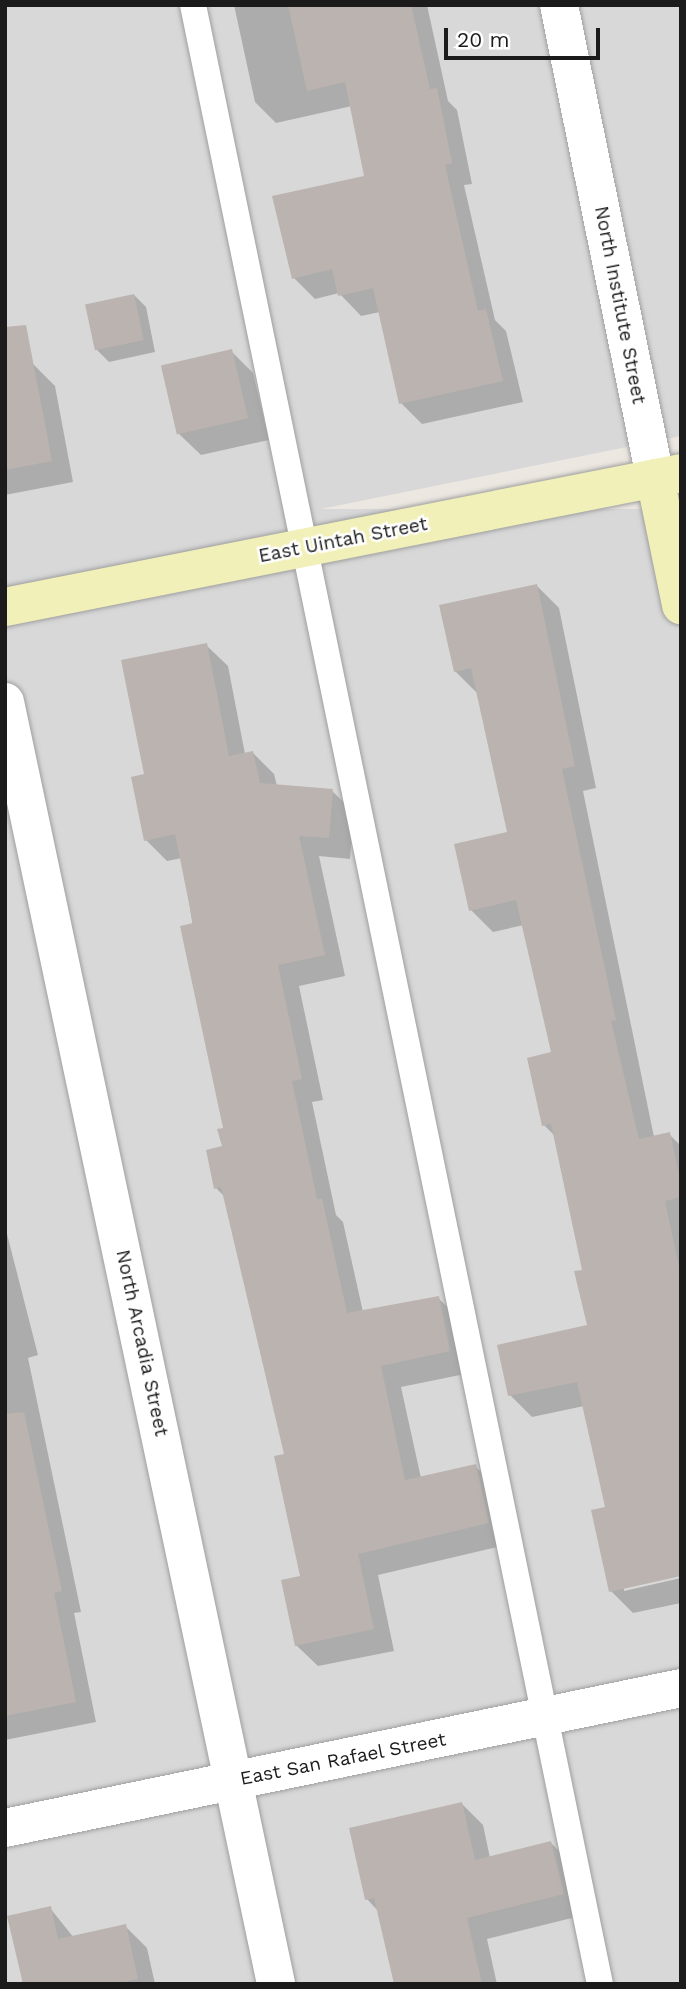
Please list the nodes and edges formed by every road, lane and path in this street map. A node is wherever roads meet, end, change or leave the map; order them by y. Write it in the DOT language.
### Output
graph roads {
  1 [pos="193,5"];
  2 [pos="559,5"];
  3 [pos="668,476"];
  4 [pos="301,549"];
  5 [pos="681,605"];
  6 [pos="5,607"];
  7 [pos="5,702"];
  8 [pos="681,1688"];
  9 [pos="547,1718"];
  10 [pos="235,1780"];
  11 [pos="5,1828"];
  12 [pos="276,1984"];
  13 [pos="600,1984"];
  1 -- 4 [label="lane"];
  2 -- 3 [label="street, North Institute Street"];
  3 -- 4 [label="main road, East Uintah Street"];
  3 -- 5 [label="main road, North Institute Street"];
  4 -- 6 [label="main road, East Uintah Street"];
  4 -- 9 [label="lane"];
  7 -- 10 [label="street, North Arcadia Street"];
  8 -- 9 [label="street, East San Rafael Street"];
  9 -- 10 [label="street, East San Rafael Street"];
  9 -- 13 [label="lane"];
  10 -- 11 [label="street, East San Rafael Street"];
  10 -- 12 [label="street, North Arcadia Street"];
}
